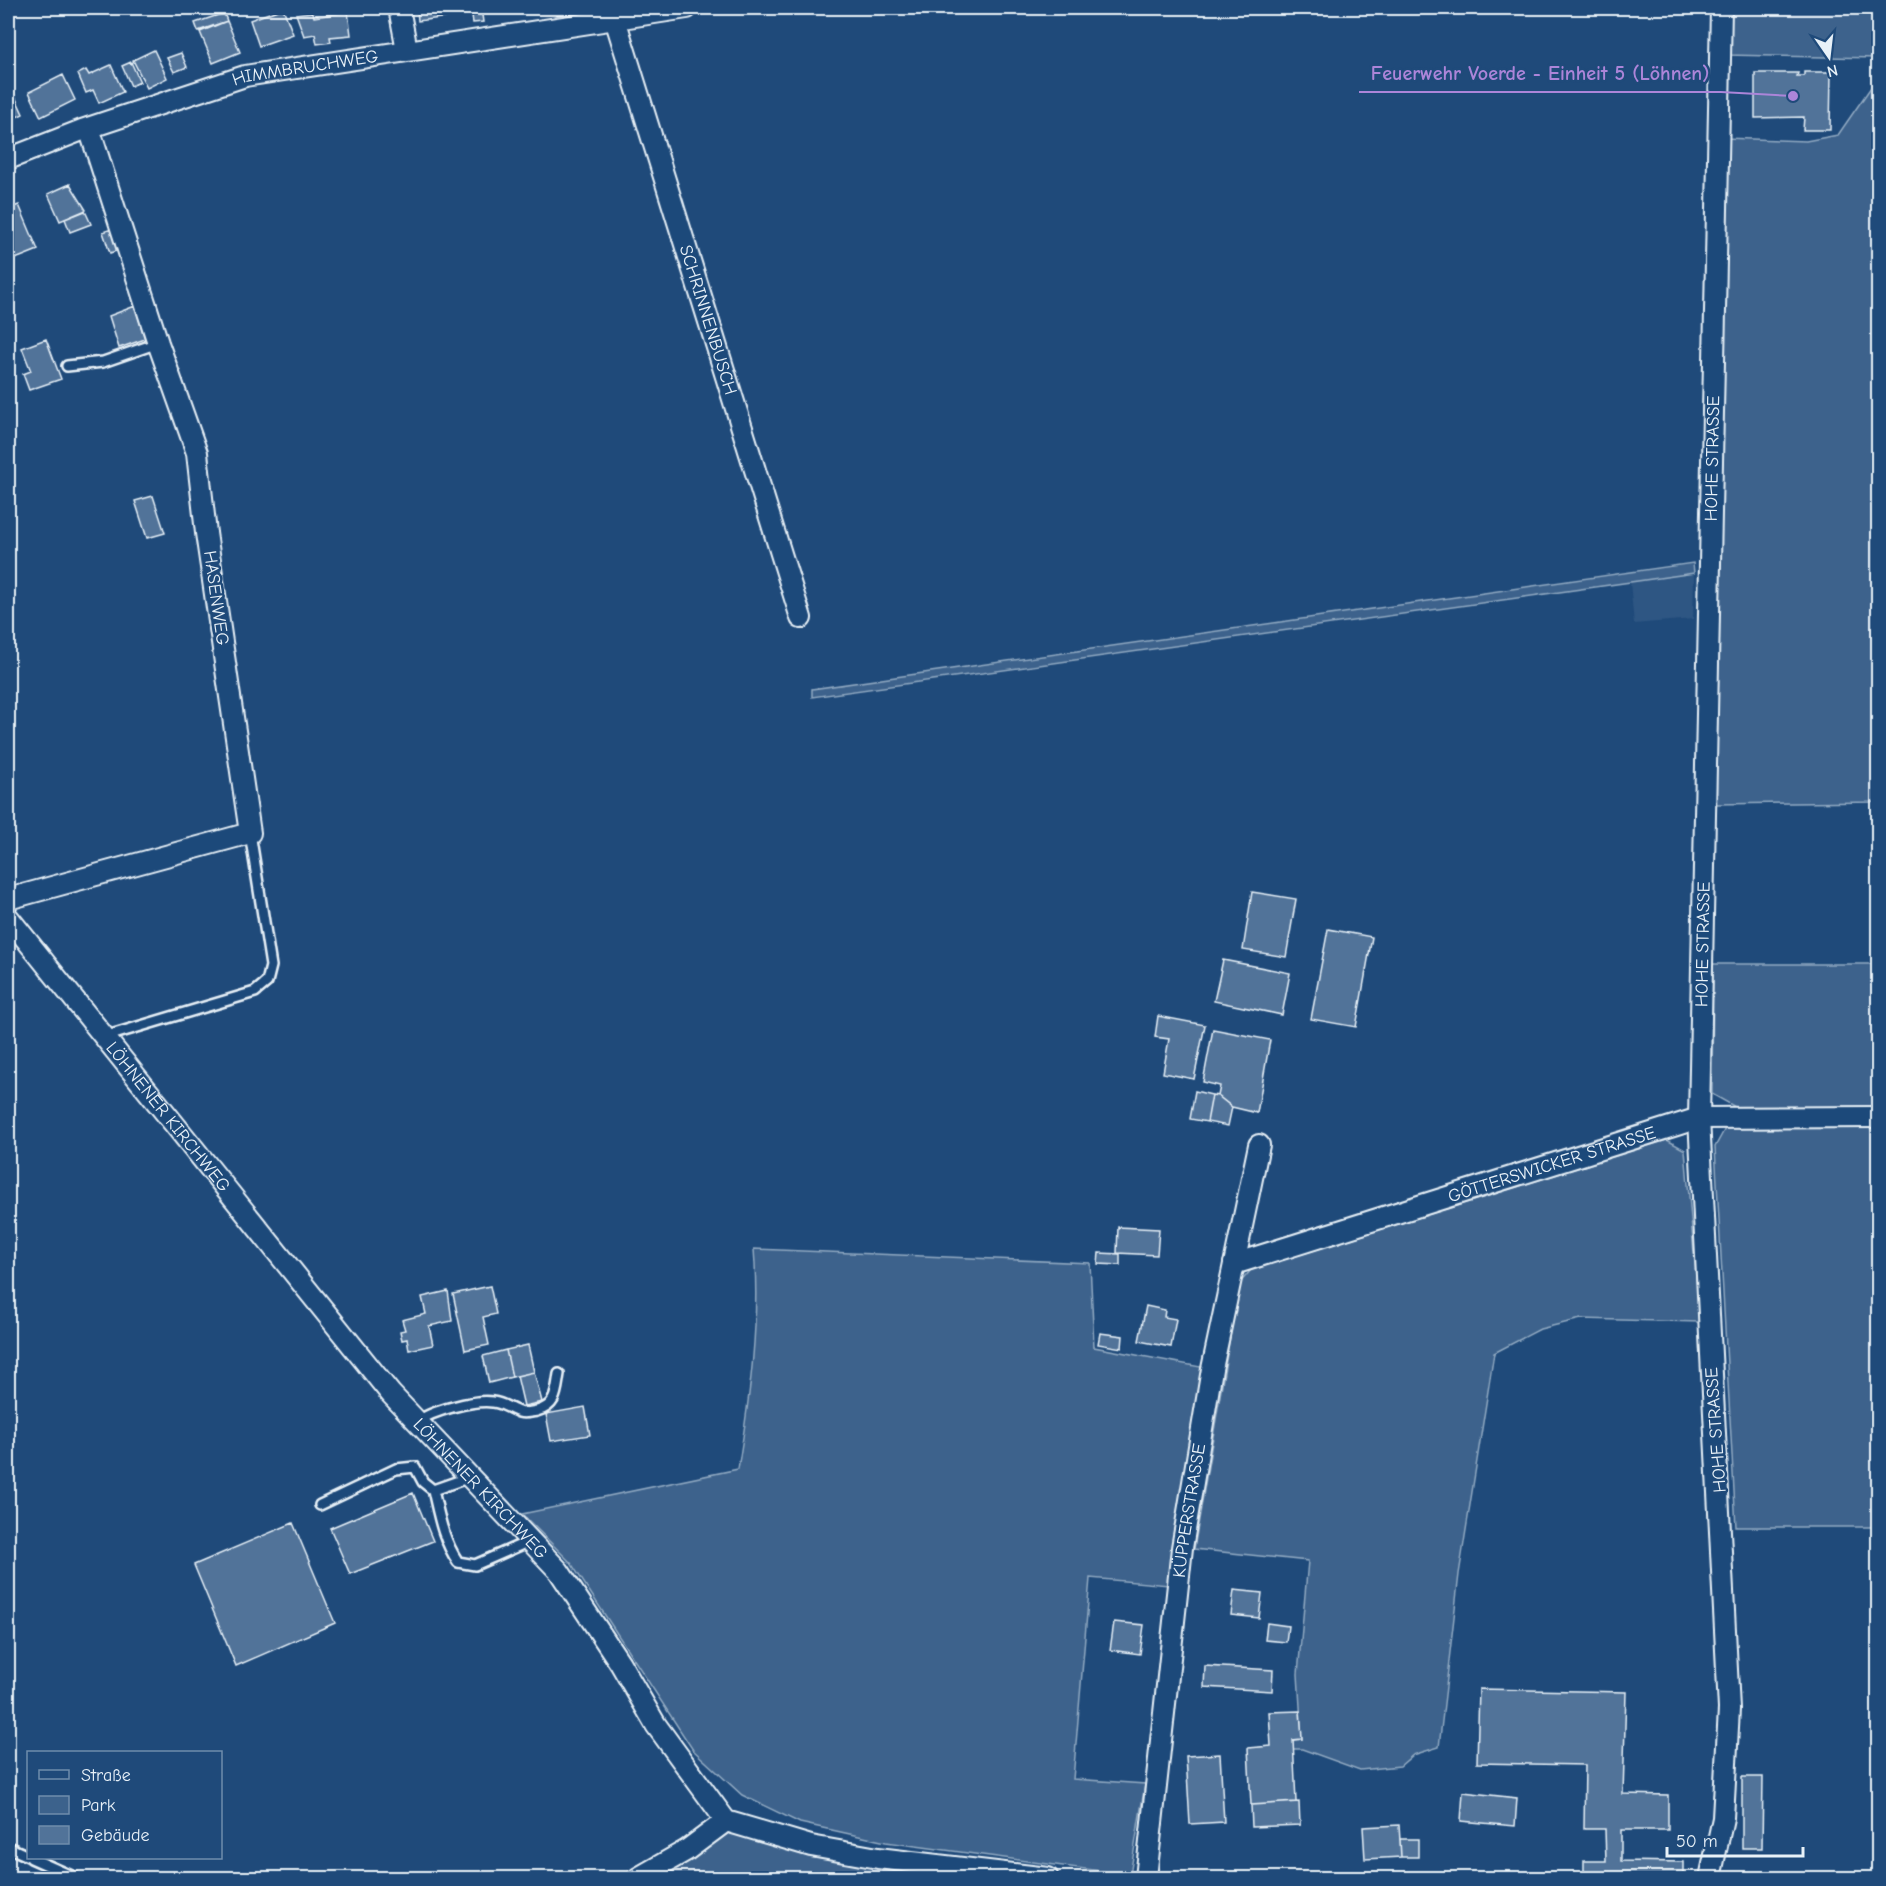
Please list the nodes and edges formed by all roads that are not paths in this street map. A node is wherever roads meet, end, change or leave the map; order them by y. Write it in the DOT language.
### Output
graph roads {
  1 [pos="399,8"];
  2 [pos="687,8"];
  3 [pos="1721,8"];
  4 [pos="615,21"];
  5 [pos="407,50"];
  6 [pos="89,128"];
  7 [pos="8,159"];
  8 [pos="158,343"];
  9 [pos="67,366"];
  10 [pos="801,618"];
  11 [pos="250,833"];
  12 [pos="8,899"];
  13 [pos="8,917"];
  14 [pos="104,1037"];
  15 [pos="1878,1117"];
  16 [pos="1699,1118"];
  17 [pos="1259,1145"];
  18 [pos="1234,1264"];
  19 [pos="559,1374"];
  20 [pos="417,1422"];
  21 [pos="470,1478"];
  22 [pos="433,1490"];
  23 [pos="320,1505"];
  24 [pos="532,1540"];
  25 [pos="726,1821"];
  26 [pos="8,1847"];
  27 [pos="27,1856"];
  28 [pos="34,1859"];
  29 [pos="76,1878"];
  30 [pos="638,1878"];
  31 [pos="1048,1878"];
  32 [pos="1146,1878"];
  33 [pos="1710,1878"];
  1 -- 5 [label="street"];
  2 -- 4 [label="street, HIMMBRUCHWEG"];
  3 -- 16 [label="street, HOHE STRASSE"];
  4 -- 5 [label="street, HIMMBRUCHWEG"];
  4 -- 10 [label="street, SCHRINNENBUSCH"];
  5 -- 6 [label="street, HIMMBRUCHWEG"];
  6 -- 7 [label="street, HIMMBRUCHWEG"];
  6 -- 8 [label="street, HASENWEG"];
  8 -- 9 [label="lane"];
  8 -- 11 [label="street, HASENWEG"];
  11 -- 12 [label="street"];
  11 -- 14 [label="lane"];
  13 -- 14 [label="street, LÖHNENER KIRCHWEG"];
  14 -- 20 [label="street, LÖHNENER KIRCHWEG"];
  15 -- 16 [label="street, GÖTTERSWICKER STRASSE"];
  16 -- 18 [label="street, GÖTTERSWICKER STRASSE"];
  16 -- 33 [label="street, HOHE STRASSE"];
  17 -- 18 [label="street, KÜPPERSTRASSE"];
  18 -- 32 [label="street, KÜPPERSTRASSE"];
  19 -- 20 [label="lane"];
  20 -- 21 [label="street, LÖHNENER KIRCHWEG"];
  21 -- 22 [label="lane"];
  21 -- 24 [label="street, LÖHNENER KIRCHWEG"];
  22 -- 23 [label="lane"];
  22 -- 24 [label="lane"];
  24 -- 25 [label="street, LÖHNENER KIRCHWEG"];
  25 -- 30 [label="street"];
  25 -- 31 [label="street"];
  26 -- 27 [label="lane"];
  28 -- 29 [label="lane"];
}
